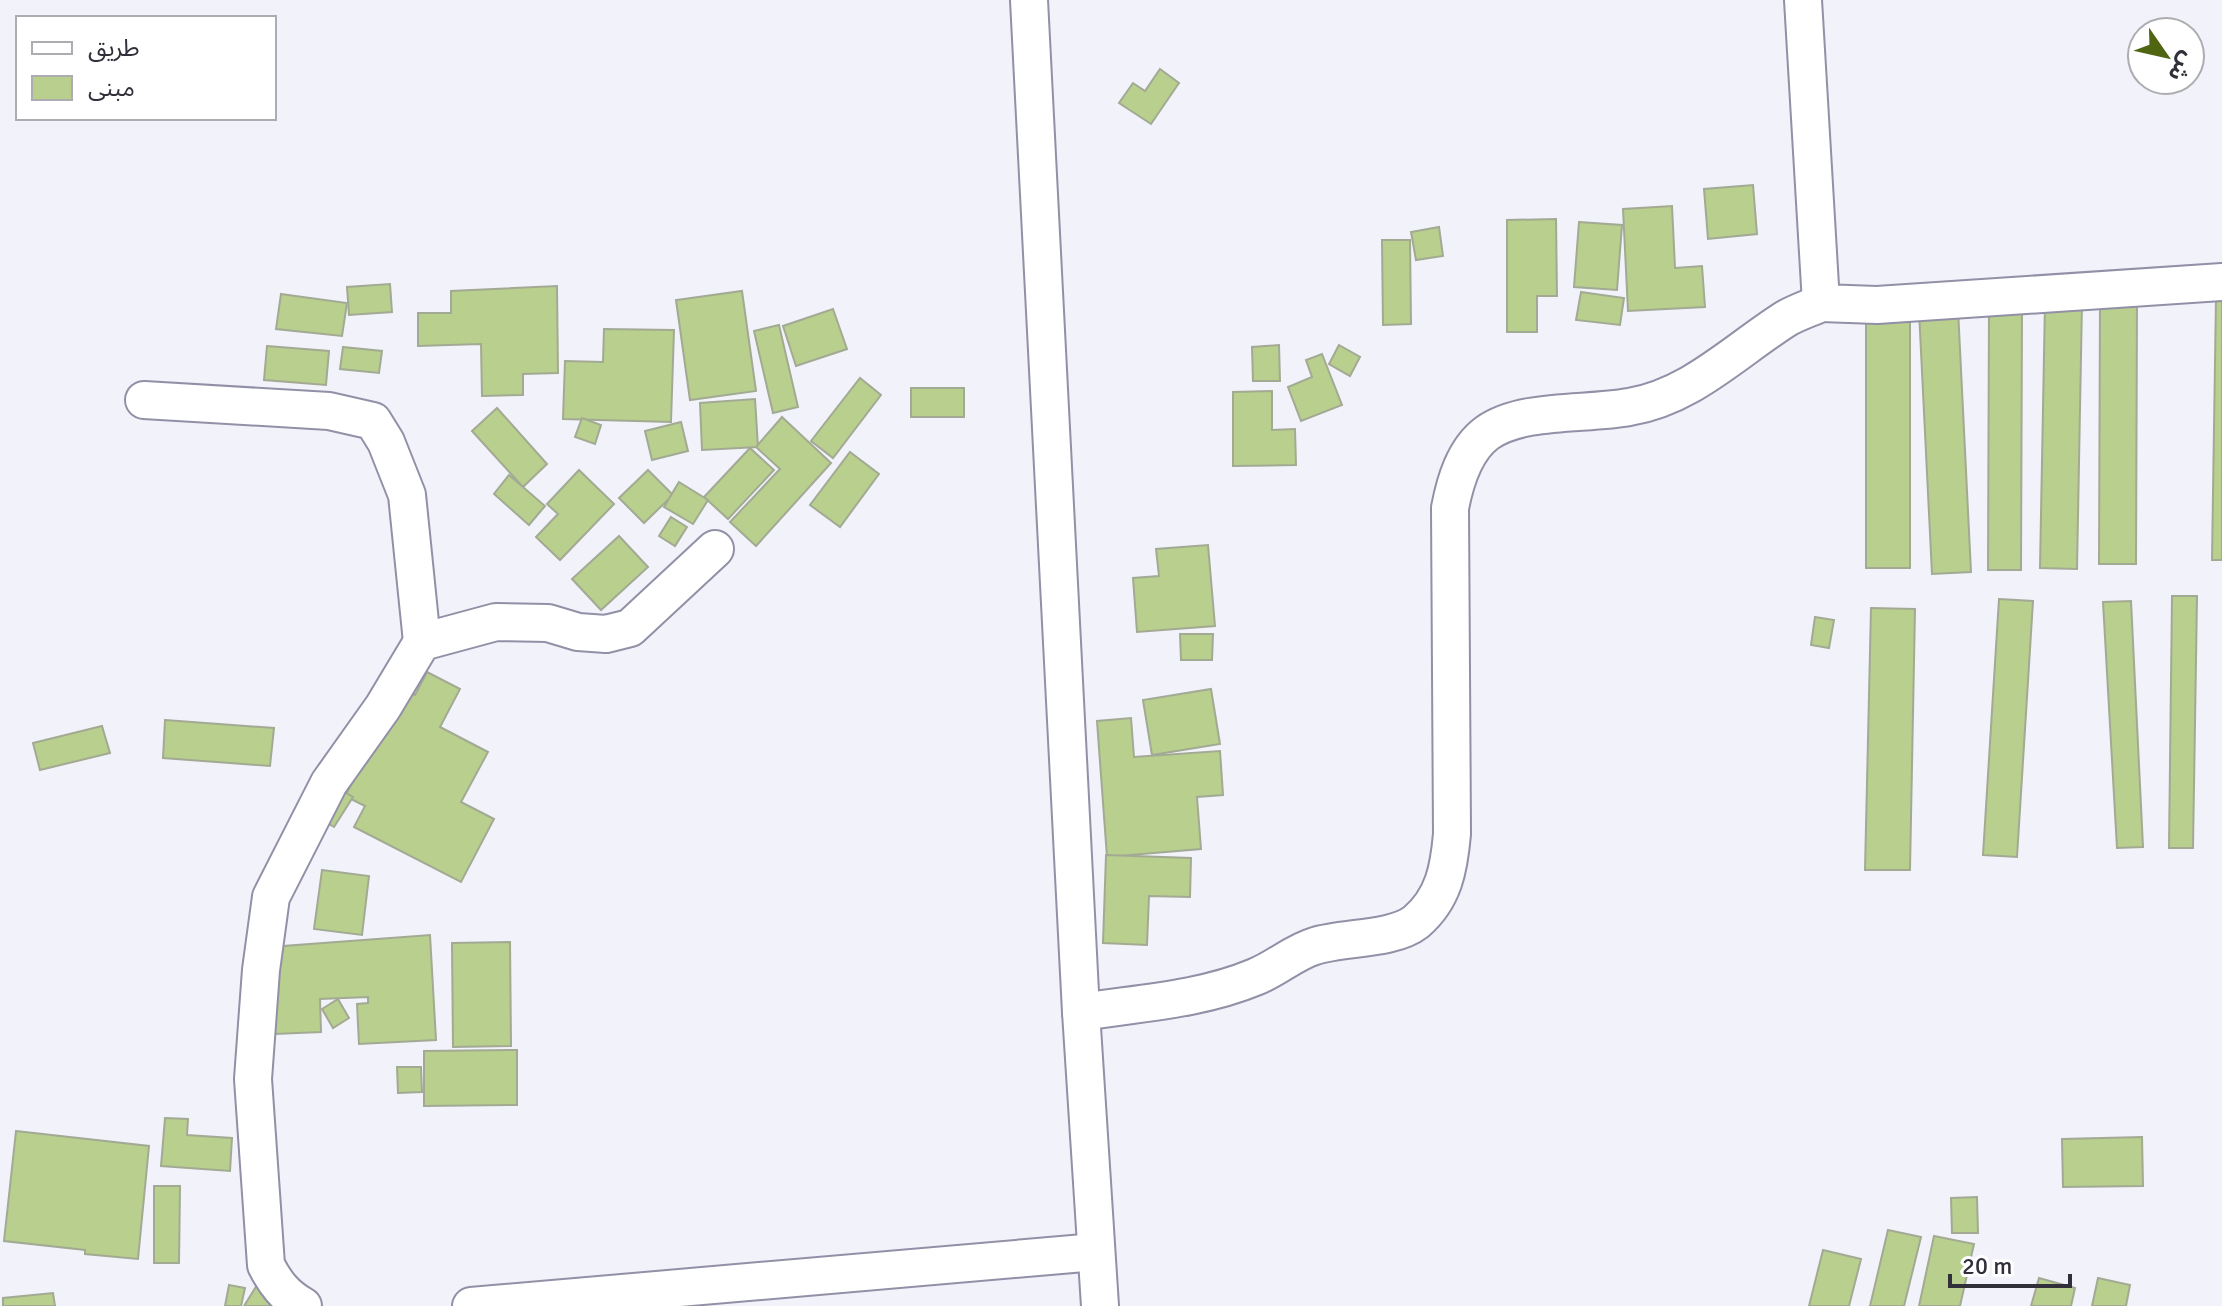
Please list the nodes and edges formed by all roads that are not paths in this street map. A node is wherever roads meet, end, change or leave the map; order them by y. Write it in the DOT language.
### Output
graph roads {
  1 [pos="1029,0"];
  2 [pos="1803,0"];
  3 [pos="2222,282"];
  4 [pos="1821,303"];
  5 [pos="144,400"];
  6 [pos="715,549"];
  7 [pos="422,642"];
  8 [pos="1081,1012"];
  9 [pos="1096,1252"];
  10 [pos="303,1306"];
  11 [pos="471,1306"];
  12 [pos="1100,1306"];
  1 -- 8 [label="street"];
  2 -- 4 [label="street"];
  3 -- 4 [label="street"];
  4 -- 8 [label="street"];
  5 -- 7 [label="street"];
  6 -- 7 [label="street"];
  7 -- 10 [label="street"];
  8 -- 9 [label="street"];
  9 -- 11 [label="street"];
  9 -- 12 [label="street"];
}
